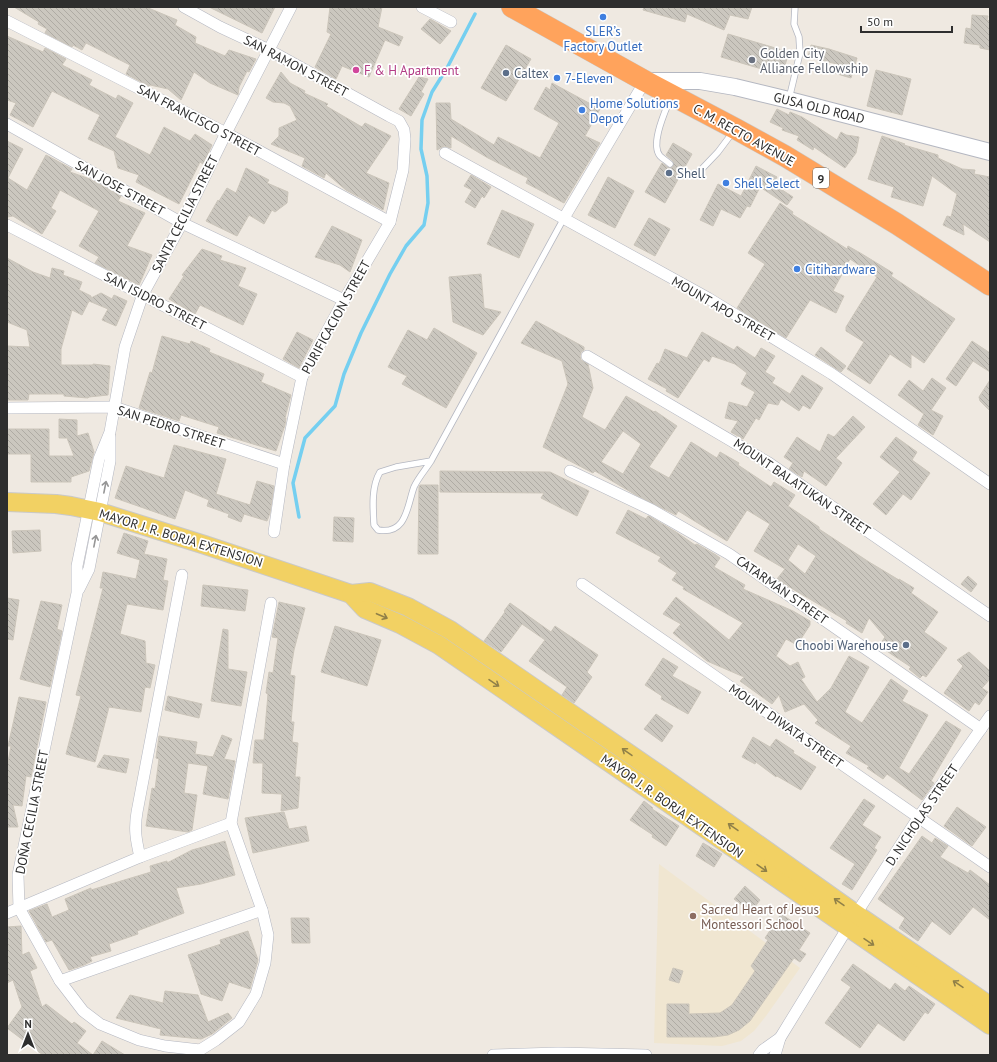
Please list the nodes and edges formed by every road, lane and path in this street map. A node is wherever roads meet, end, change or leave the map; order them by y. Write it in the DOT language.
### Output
graph roads {
  1 [pos="184,7"];
  2 [pos="291,7"];
  3 [pos="422,7"];
  4 [pos="512,7"];
  5 [pos="795,7"];
  6 [pos="7,21"];
  7 [pos="451,22"];
  8 [pos="269,50"];
  9 [pos="646,81"];
  10 [pos="672,95"];
  11 [pos="789,100"];
  12 [pos="7,124"];
  13 [pos="736,128"];
  14 [pos="404,130"];
  15 [pos="226,133"];
  16 [pos="990,152"];
  17 [pos="445,153"];
  18 [pos="670,164"];
  19 [pos="688,174"];
  20 [pos="564,218"];
  21 [pos="390,222"];
  22 [pos="182,223"];
  23 [pos="7,224"];
  24 [pos="990,285"];
  25 [pos="143,294"];
  26 [pos="344,300"];
  27 [pos="587,356"];
  28 [pos="302,377"];
  29 [pos="114,407"];
  30 [pos="7,408"];
  31 [pos="431,461"];
  32 [pos="284,464"];
  33 [pos="570,471"];
  34 [pos="990,484"];
  35 [pos="7,502"];
  36 [pos="95,511"];
  37 [pos="274,532"];
  38 [pos="182,575"];
  39 [pos="582,584"];
  40 [pos="337,589"];
  41 [pos="271,603"];
  42 [pos="990,616"];
  43 [pos="536,690"];
  44 [pos="526,705"];
  45 [pos="990,716"];
  46 [pos="981,729"];
  47 [pos="660,775"];
  48 [pos="650,791"];
  49 [pos="918,818"];
  50 [pos="231,823"];
  51 [pos="140,857"];
  52 [pos="990,867"];
  53 [pos="20,908"];
  54 [pos="262,910"];
  55 [pos="7,913"];
  56 [pos="852,921"];
  57 [pos="60,981"];
  58 [pos="990,1006"];
  59 [pos="990,1025"];
  60 [pos="780,1038"];
  61 [pos="200,1053"];
  62 [pos="493,1055"];
  63 [pos="646,1055"];
  64 [pos="759,1055"];
  65 [pos="775,1055"];
  1 -- 8 [label="street, SAN RAMON STREET"];
  2 -- 8 [label="street, SANTA CECILIA STREET"];
  3 -- 7 [label="street"];
  4 -- 9 [label="highway, C. M. RECTO AVENUE / 9"];
  5 -- 11 [label="lane"];
  6 -- 15 [label="street, SAN FRANCISCO STREET"];
  8 -- 14 [label="street, SAN RAMON STREET"];
  8 -- 15 [label="street, SANTA CECILIA STREET"];
  9 -- 10 [label="highway, C. M. RECTO AVENUE / 9"];
  9 -- 11 [label="street, GUSA OLD ROAD"];
  9 -- 20 [label="street"];
  10 -- 13 [label="highway, C. M. RECTO AVENUE / 9"];
  10 -- 18 [label="lane"];
  11 -- 16 [label="street, GUSA OLD ROAD"];
  12 -- 22 [label="street, SAN JOSE STREET"];
  13 -- 19 [label="lane"];
  13 -- 24 [label="highway, C. M. RECTO AVENUE / 9"];
  14 -- 21 [label="street, PURIFICACION STREET"];
  15 -- 21 [label="street, SAN FRANCISCO STREET"];
  15 -- 22 [label="street, SANTA CECILIA STREET"];
  17 -- 20 [label="street, MOUNT APO STREET"];
  20 -- 31 [label="lane"];
  20 -- 34 [label="street, MOUNT APO STREET"];
  21 -- 26 [label="street, PURIFICACION STREET"];
  22 -- 25 [label="street, SANTA CECILIA STREET"];
  22 -- 26 [label="street, SAN JOSE STREET"];
  23 -- 25 [label="street, SAN ISIDRO STREET"];
  25 -- 28 [label="street, SAN ISIDRO STREET"];
  25 -- 29 [label="street, SANTA CECILIA STREET"];
  26 -- 28 [label="street, PURIFICACION STREET"];
  27 -- 42 [label="street, MOUNT BALATUKAN STREET"];
  28 -- 32 [label="street, PURIFICACION STREET"];
  29 -- 30 [label="street, SAN PEDRO STREET"];
  29 -- 32 [label="street, SAN PEDRO STREET"];
  29 -- 36 [label="street, SANTA CECILIA STREET"];
  31 -- 31 [label="lane"];
  32 -- 37 [label="street, PURIFICACION STREET"];
  33 -- 46 [label="street, CATARMAN STREET"];
  35 -- 36 [label="main road, MAYOR J. R. BORJA EXTENSION"];
  36 -- 40 [label="main road, MAYOR J. R. BORJA EXTENSION"];
  36 -- 53 [label="street, DOÑA CECILIA STREET"];
  38 -- 51 [label="street"];
  39 -- 49 [label="street, MOUNT DIWATA STREET"];
  40 -- 43 [label="main road, MAYOR J. R. BORJA EXTENSION"];
  40 -- 44 [label="main road, MAYOR J. R. BORJA EXTENSION, one-way"];
  41 -- 50 [label="street"];
  43 -- 44 [label="main road"];
  47 -- 43 [label="main road, MAYOR J. R. BORJA EXTENSION, one-way"];
  44 -- 48 [label="main road, MAYOR J. R. BORJA EXTENSION"];
  45 -- 46 [label="street, D. NICHOLAS STREET"];
  46 -- 49 [label="street, D. NICHOLAS STREET"];
  47 -- 48 [label="main road"];
  56 -- 47 [label="main road, MAYOR J. R. BORJA EXTENSION, one-way"];
  48 -- 56 [label="main road, MAYOR J. R. BORJA EXTENSION, one-way"];
  49 -- 52 [label="street, MOUNT DIWATA STREET"];
  49 -- 56 [label="street, D. NICHOLAS STREET"];
  50 -- 51 [label="street"];
  50 -- 54 [label="street"];
  51 -- 53 [label="street"];
  53 -- 55 [label="street"];
  53 -- 57 [label="street, DOÑA CECILIA STREET"];
  54 -- 57 [label="street"];
  54 -- 61 [label="street"];
  58 -- 56 [label="main road, MAYOR J. R. BORJA EXTENSION, one-way"];
  56 -- 59 [label="main road, MAYOR J. R. BORJA EXTENSION, one-way"];
  56 -- 60 [label="street, D. NICHOLAS STREET"];
  57 -- 61 [label="street, DOÑA CECILIA STREET"];
  60 -- 64 [label="street"];
  60 -- 65 [label="street"];
  62 -- 63 [label="street"];
}
